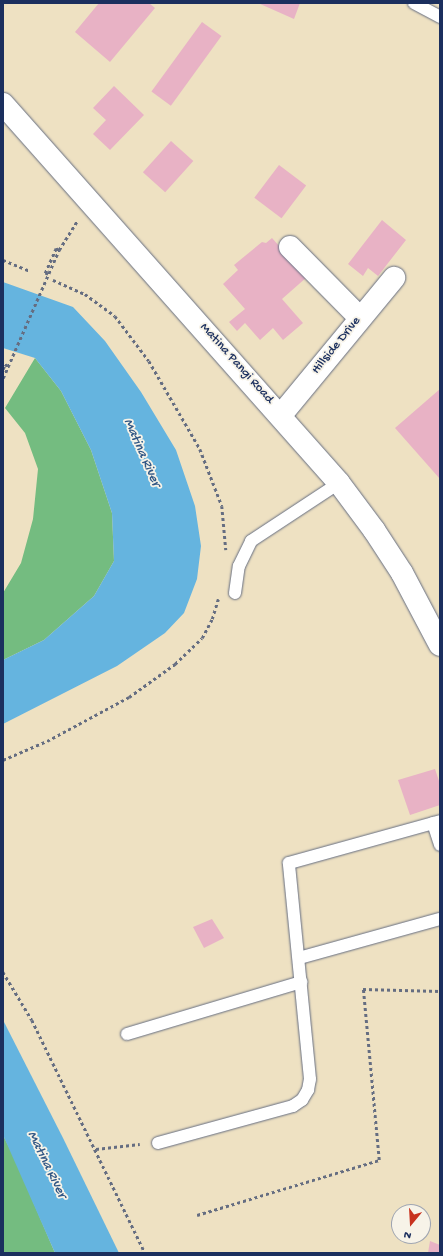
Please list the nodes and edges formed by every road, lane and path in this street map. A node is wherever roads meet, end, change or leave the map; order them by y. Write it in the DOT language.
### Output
graph roads {
  1 [pos="414,3"];
  2 [pos="440,17"];
  3 [pos="3,104"];
  4 [pos="92,204"];
  5 [pos="290,247"];
  6 [pos="3,260"];
  7 [pos="30,271"];
  8 [pos="394,278"];
  9 [pos="53,280"];
  10 [pos="359,317"];
  11 [pos="8,365"];
  12 [pos="3,369"];
  13 [pos="3,378"];
  14 [pos="281,415"];
  15 [pos="339,483"];
  16 [pos="226,555"];
  17 [pos="235,593"];
  18 [pos="219,597"];
  19 [pos="440,645"];
  20 [pos="3,760"];
  21 [pos="437,822"];
  22 [pos="440,845"];
  23 [pos="440,919"];
  24 [pos="299,958"];
  25 [pos="3,972"];
  26 [pos="301,982"];
  27 [pos="440,991"];
  28 [pos="127,1034"];
  29 [pos="158,1143"];
  30 [pos="96,1149"];
  31 [pos="197,1215"];
  32 [pos="145,1253"];
  1 -- 2 [label="lane"];
  3 -- 4 [label="street, Matina Pangi Road"];
  4 -- 11 [label="path"];
  4 -- 14 [label="street, Matina Pangi Road"];
  5 -- 10 [label="street"];
  6 -- 7 [label="path"];
  8 -- 10 [label="street, Hillside Drive"];
  9 -- 16 [label="path"];
  10 -- 14 [label="street, Hillside Drive"];
  11 -- 12 [label="path"];
  11 -- 13 [label="path"];
  14 -- 15 [label="street, Matina Pangi Road"];
  15 -- 17 [label="lane"];
  15 -- 19 [label="street, Matina Pangi Road"];
  18 -- 20 [label="path"];
  21 -- 22 [label="lane"];
  21 -- 24 [label="lane"];
  23 -- 24 [label="lane"];
  24 -- 26 [label="lane"];
  25 -- 30 [label="path"];
  26 -- 28 [label="lane"];
  26 -- 29 [label="lane"];
  27 -- 31 [label="path"];
  29 -- 30 [label="path"];
  30 -- 32 [label="path"];
}
